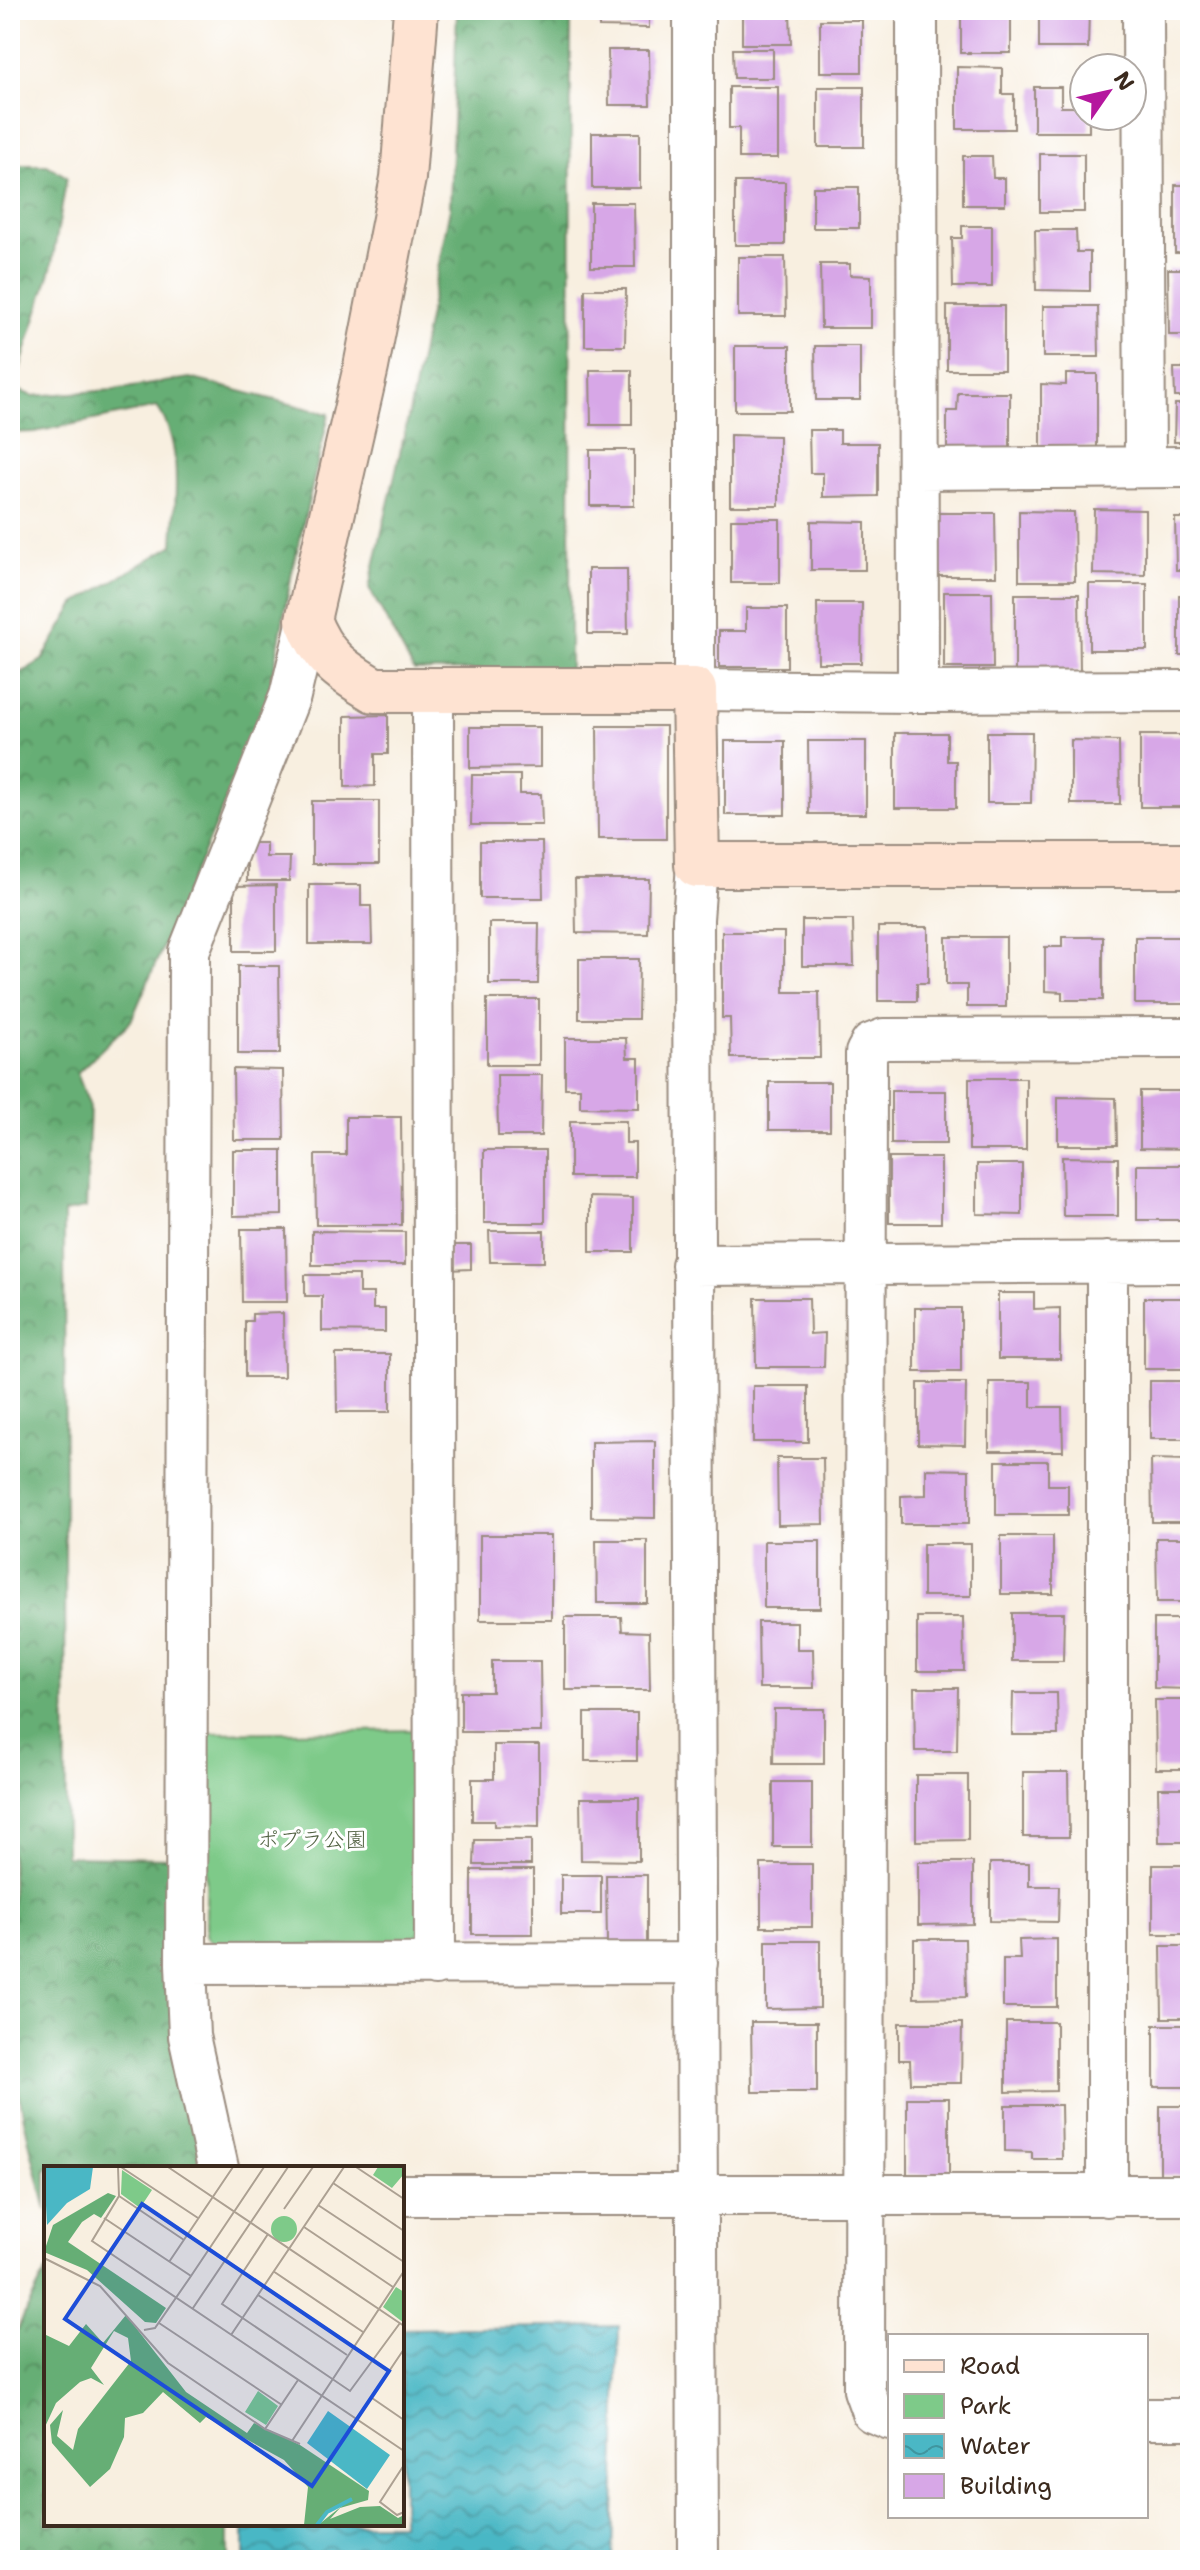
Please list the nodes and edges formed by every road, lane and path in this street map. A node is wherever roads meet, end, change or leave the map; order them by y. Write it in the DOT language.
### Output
graph roads {
  1 [pos="416,10"];
  2 [pos="694,10"];
  3 [pos="917,10"];
  4 [pos="1143,10"];
  5 [pos="1145,467"];
  6 [pos="1190,467"];
  7 [pos="918,469"];
  8 [pos="308,620"];
  9 [pos="694,690"];
  10 [pos="1190,691"];
  11 [pos="918,692"];
  12 [pos="433,693"];
  13 [pos="697,865"];
  14 [pos="1190,865"];
  15 [pos="1190,1038"];
  16 [pos="1107,1262"];
  17 [pos="1190,1262"];
  18 [pos="864,1264"];
  19 [pos="692,1265"];
  20 [pos="697,1963"];
  21 [pos="186,1964"];
  22 [pos="435,1965"];
  23 [pos="218,2166"];
  24 [pos="404,2195"];
  25 [pos="1190,2195"];
  26 [pos="699,2196"];
  27 [pos="867,2196"];
  28 [pos="1107,2196"];
  29 [pos="888,2418"];
  30 [pos="1148,2419"];
  31 [pos="1190,2419"];
  32 [pos="698,2560"];
  1 -- 8 [label="street"];
  2 -- 9 [label="street"];
  3 -- 7 [label="street"];
  4 -- 5 [label="street"];
  5 -- 6 [label="street"];
  5 -- 7 [label="street"];
  7 -- 11 [label="street"];
  8 -- 12 [label="street"];
  8 -- 21 [label="street"];
  9 -- 11 [label="street"];
  9 -- 12 [label="street"];
  9 -- 13 [label="street"];
  10 -- 11 [label="street"];
  12 -- 22 [label="street"];
  13 -- 14 [label="street"];
  13 -- 19 [label="street"];
  15 -- 18 [label="street"];
  16 -- 17 [label="street"];
  16 -- 18 [label="street"];
  16 -- 28 [label="street"];
  18 -- 19 [label="street"];
  18 -- 27 [label="street"];
  19 -- 20 [label="street"];
  20 -- 22 [label="street"];
  20 -- 26 [label="street"];
  21 -- 22 [label="street"];
  21 -- 23 [label="street"];
  24 -- 26 [label="street"];
  25 -- 28 [label="street"];
  26 -- 27 [label="street"];
  26 -- 32 [label="street"];
  27 -- 28 [label="street"];
  27 -- 29 [label="street"];
  30 -- 31 [label="street"];
}
